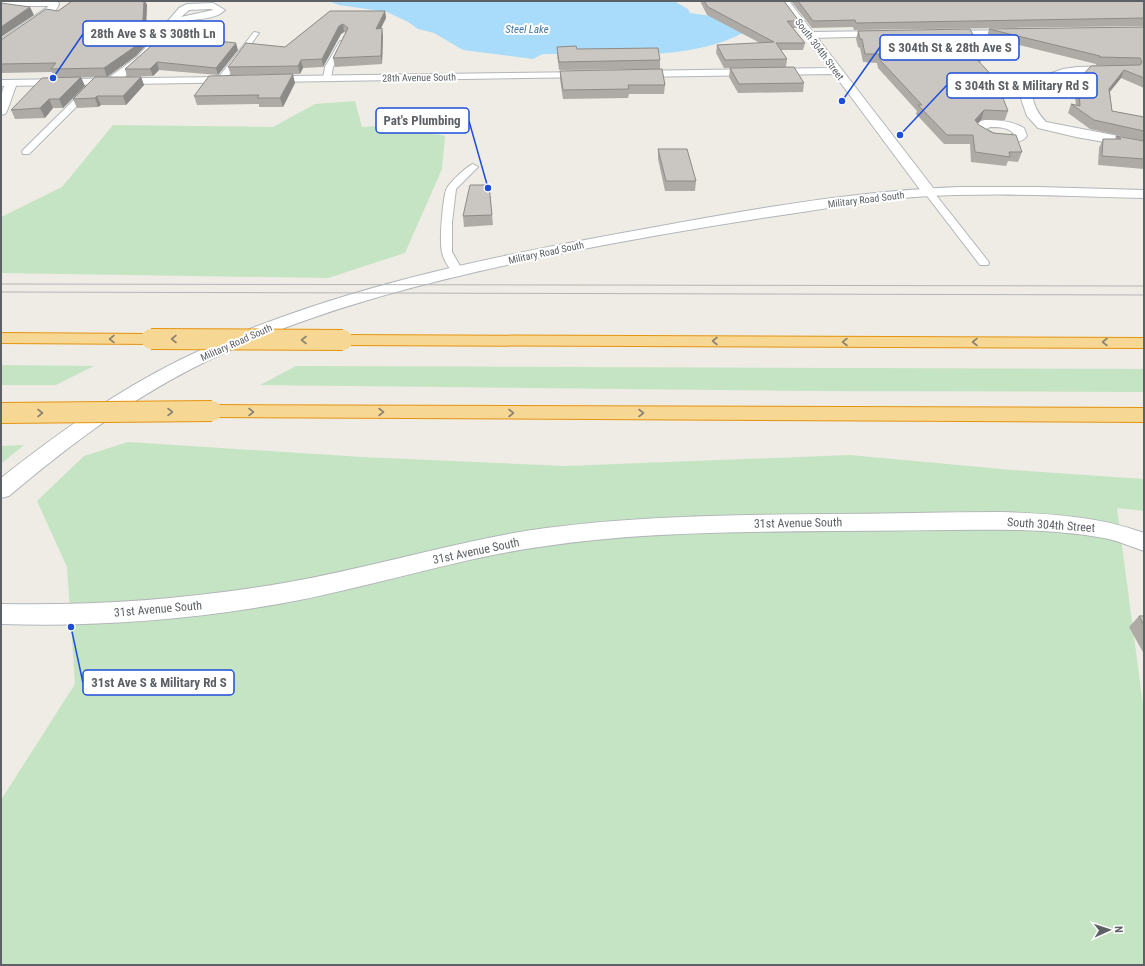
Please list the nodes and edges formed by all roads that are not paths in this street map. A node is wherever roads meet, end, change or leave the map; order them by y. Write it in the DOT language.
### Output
graph roads {
  1 [pos="784,1"];
  2 [pos="1,3"];
  3 [pos="172,22"];
  4 [pos="1026,32"];
  5 [pos="256,33"];
  6 [pos="964,33"];
  7 [pos="898,34"];
  8 [pos="345,35"];
  9 [pos="810,35"];
  10 [pos="1,44"];
  11 [pos="949,44"];
  12 [pos="974,45"];
  13 [pos="1132,69"];
  14 [pos="837,71"];
  15 [pos="600,74"];
  16 [pos="624,74"];
  17 [pos="328,78"];
  18 [pos="221,80"];
  19 [pos="98,81"];
  20 [pos="111,81"];
  21 [pos="1039,81"];
  22 [pos="6,83"];
  23 [pos="1024,85"];
  24 [pos="1,111"];
  25 [pos="1042,124"];
  26 [pos="1016,129"];
  27 [pos="1144,145"];
  28 [pos="26,152"];
  29 [pos="474,167"];
  30 [pos="929,192"];
  31 [pos="1144,194"];
  32 [pos="984,263"];
  33 [pos="457,271"];
  34 [pos="1,338"];
  35 [pos="1144,343"];
  36 [pos="1,413"];
  37 [pos="1144,415"];
  38 [pos="1,490"];
  39 [pos="955,521"];
  40 [pos="1144,542"];
  41 [pos="1,614"];
  1 -- 9 [label="street, South 304th Street"];
  2 -- 10 [label="street"];
  3 -- 20 [label="street"];
  4 -- 6 [label="street"];
  5 -- 18 [label="lane"];
  6 -- 11 [label="street"];
  6 -- 12 [label="street"];
  7 -- 9 [label="street"];
  8 -- 17 [label="lane"];
  9 -- 14 [label="street, South 304th Street"];
  13 -- 21 [label="street"];
  14 -- 16 [label="street"];
  14 -- 30 [label="street, South 304th Street"];
  15 -- 17 [label="street, 28th Avenue South"];
  17 -- 18 [label="street, 28th Avenue South"];
  18 -- 20 [label="street, 28th Avenue South"];
  19 -- 20 [label="street, 28th Avenue South"];
  19 -- 22 [label="street, 28th Avenue South"];
  19 -- 28 [label="lane"];
  21 -- 23 [label="street"];
  21 -- 23 [label="street"];
  22 -- 24 [label="street"];
  23 -- 25 [label="street"];
  25 -- 26 [label="street"];
  25 -- 27 [label="street"];
  29 -- 33 [label="lane"];
  30 -- 31 [label="street, Military Road South"];
  30 -- 32 [label="lane"];
  30 -- 33 [label="street, Military Road South"];
  33 -- 38 [label="street, Military Road South"];
  35 -- 34 [label="highway, one-way, bridge"];
  36 -- 37 [label="highway, one-way, bridge"];
  39 -- 40 [label="street, South 304th Street"];
  39 -- 41 [label="street, 31st Avenue South"];
}
